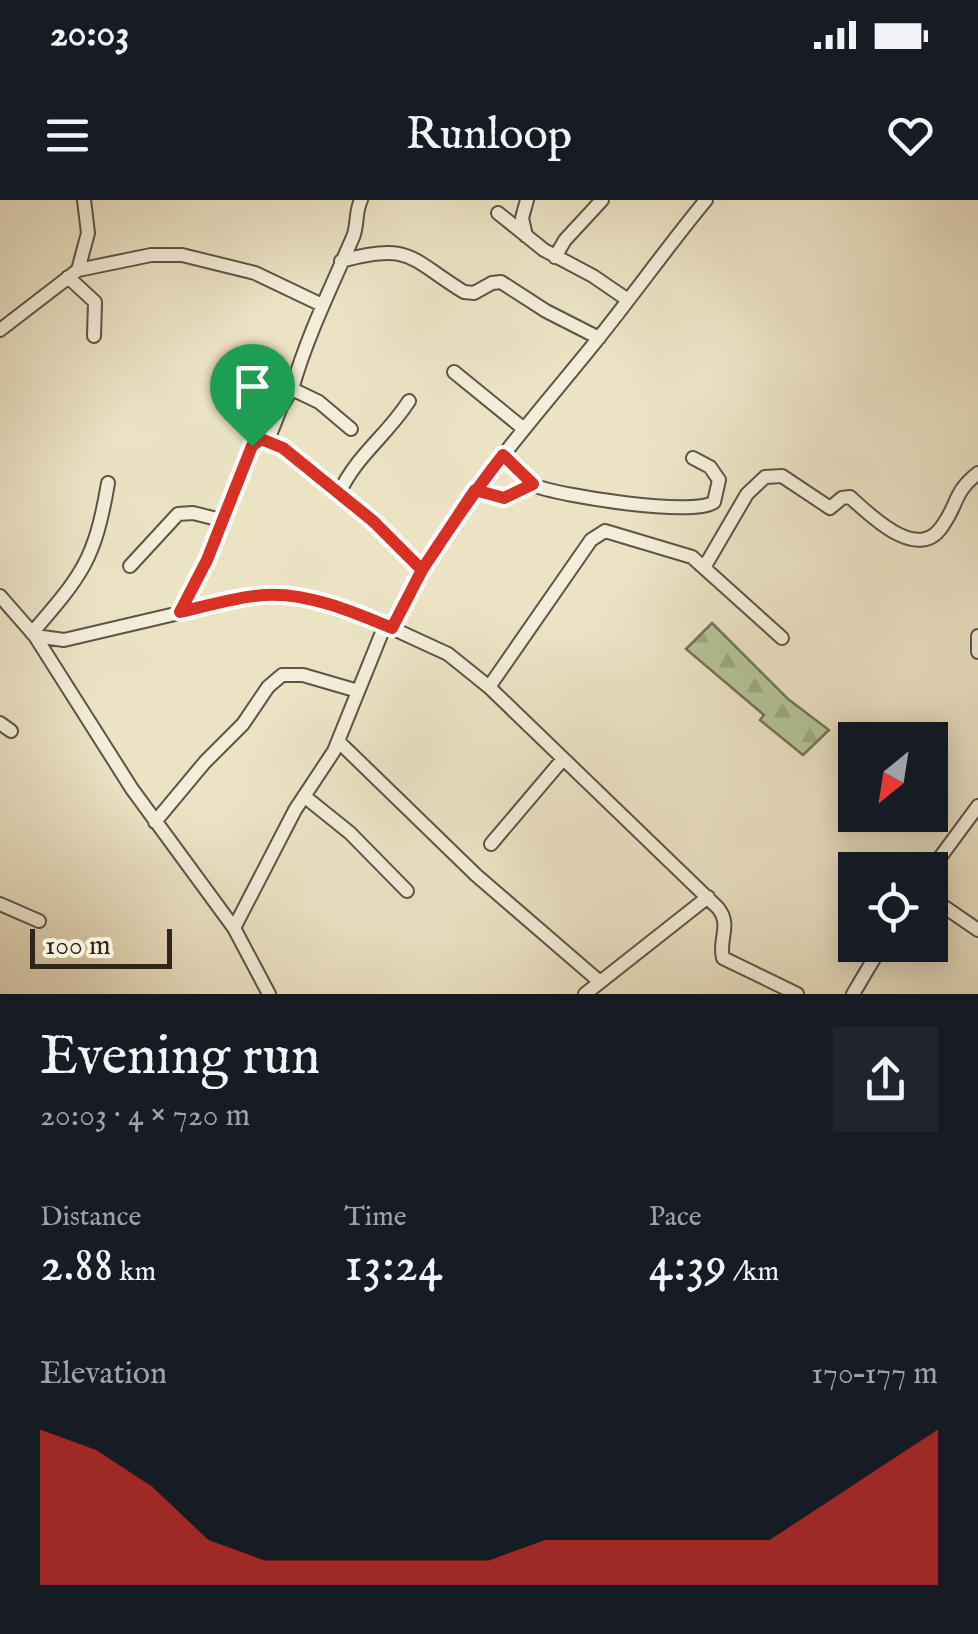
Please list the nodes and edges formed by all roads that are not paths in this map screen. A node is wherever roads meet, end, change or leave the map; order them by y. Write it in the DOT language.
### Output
graph roads {
  1 [pos="84,200"];
  2 [pos="361,200"];
  3 [pos="527,200"];
  4 [pos="602,200"];
  5 [pos="706,200"];
  6 [pos="498,214"];
  7 [pos="526,236"];
  8 [pos="555,256"];
  9 [pos="341,261"];
  10 [pos="73,274"];
  11 [pos="628,300"];
  12 [pos="322,305"];
  13 [pos="0,330"];
  14 [pos="94,336"];
  15 [pos="599,338"];
  16 [pos="454,372"];
  17 [pos="292,389"];
  18 [pos="409,401"];
  19 [pos="351,429"];
  20 [pos="524,429"];
  21 [pos="268,440"];
  22 [pos="503,455"];
  23 [pos="693,458"];
  24 [pos="978,473"];
  25 [pos="108,483"];
  26 [pos="533,484"];
  27 [pos="475,490"];
  28 [pos="338,494"];
  29 [pos="221,520"];
  30 [pos="130,566"];
  31 [pos="705,566"];
  32 [pos="422,570"];
  33 [pos="2,603"];
  34 [pos="180,612"];
  35 [pos="389,626"];
  36 [pos="33,634"];
  37 [pos="978,636"];
  38 [pos="782,638"];
  39 [pos="978,652"];
  40 [pos="489,687"];
  41 [pos="358,691"];
  42 [pos="338,742"];
  43 [pos="563,759"];
  44 [pos="304,796"];
  45 [pos="978,806"];
  46 [pos="155,822"];
  47 [pos="491,844"];
  48 [pos="944,852"];
  49 [pos="407,891"];
  50 [pos="708,897"];
  51 [pos="0,904"];
  52 [pos="948,909"];
  53 [pos="39,922"];
  54 [pos="234,928"];
  55 [pos="978,930"];
  56 [pos="872,962"];
  57 [pos="600,982"];
  58 [pos="270,994"];
  59 [pos="585,994"];
  60 [pos="797,994"];
  61 [pos="853,994"];
  1 -- 10 [label="street"];
  2 -- 9 [label="street"];
  3 -- 7 [label="street"];
  4 -- 8 [label="street"];
  5 -- 11 [label="street"];
  6 -- 7 [label="street"];
  7 -- 8 [label="street"];
  8 -- 11 [label="street"];
  9 -- 12 [label="street"];
  9 -- 15 [label="street"];
  10 -- 12 [label="street"];
  10 -- 13 [label="street"];
  10 -- 14 [label="street"];
  11 -- 15 [label="street"];
  12 -- 17 [label="street"];
  15 -- 20 [label="street"];
  16 -- 20 [label="street"];
  17 -- 19 [label="street"];
  17 -- 21 [label="street"];
  18 -- 28 [label="street"];
  20 -- 22 [label="street"];
  21 -- 28 [label="street"];
  21 -- 29 [label="street"];
  22 -- 26 [label="street"];
  22 -- 27 [label="street"];
  23 -- 26 [label="street"];
  24 -- 31 [label="street"];
  25 -- 36 [label="street"];
  26 -- 27 [label="street"];
  27 -- 32 [label="street"];
  28 -- 32 [label="street"];
  29 -- 30 [label="street"];
  29 -- 34 [label="street"];
  31 -- 38 [label="street"];
  31 -- 40 [label="street"];
  32 -- 35 [label="street"];
  33 -- 36 [label="street"];
  34 -- 35 [label="street"];
  34 -- 36 [label="street"];
  35 -- 40 [label="street"];
  35 -- 41 [label="street"];
  36 -- 46 [label="street"];
  37 -- 39 [label="street"];
  40 -- 43 [label="street"];
  41 -- 42 [label="street"];
  41 -- 46 [label="street"];
  42 -- 44 [label="street"];
  42 -- 57 [label="street"];
  43 -- 47 [label="street"];
  43 -- 50 [label="street"];
  44 -- 49 [label="street"];
  44 -- 54 [label="street"];
  45 -- 48 [label="street"];
  46 -- 54 [label="street"];
  50 -- 57 [label="street"];
  50 -- 60 [label="street"];
  51 -- 53 [label="street"];
  52 -- 55 [label="street"];
  54 -- 58 [label="street"];
  56 -- 61 [label="street"];
  57 -- 59 [label="street"];
}
